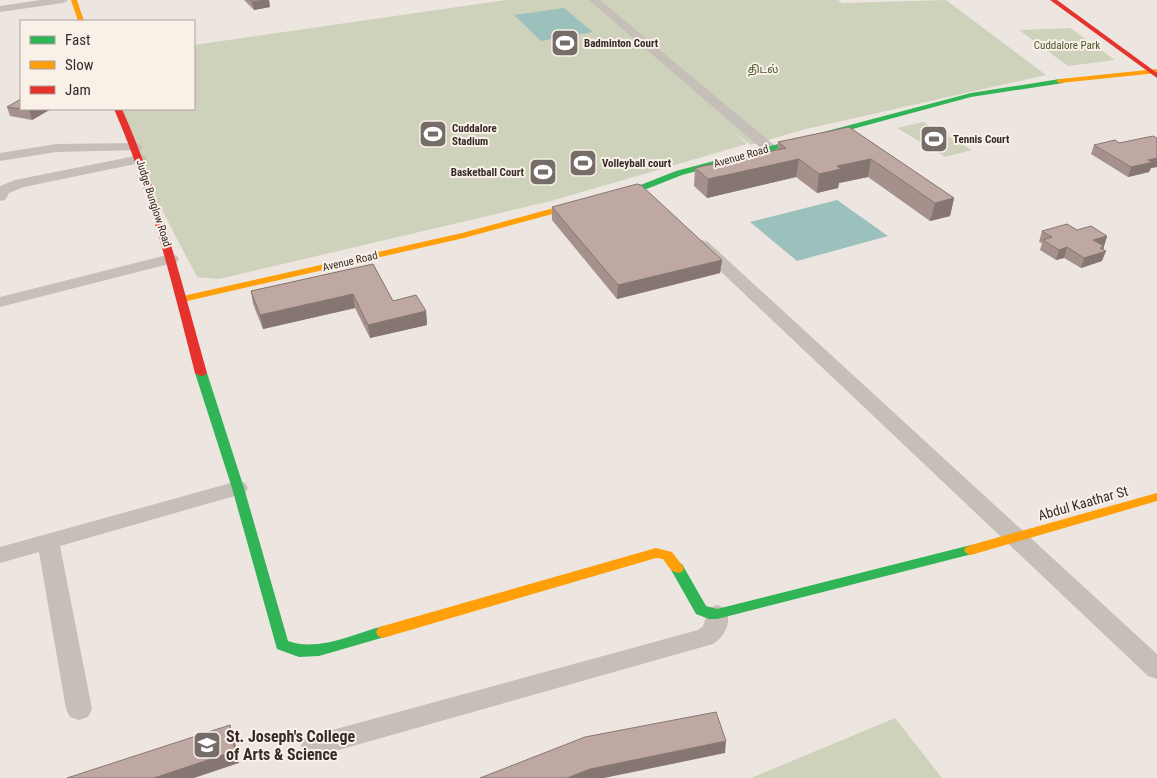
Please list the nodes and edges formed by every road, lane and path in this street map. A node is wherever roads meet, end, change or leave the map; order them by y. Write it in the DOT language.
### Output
graph roads {
  1 [pos="63,0"];
  2 [pos="74,0"];
  3 [pos="594,0"];
  4 [pos="1053,0"];
  5 [pos="1066,0"];
  6 [pos="0,9"];
  7 [pos="81,20"];
  8 [pos="1155,70"];
  9 [pos="118,110"];
  10 [pos="769,148"];
  11 [pos="138,153"];
  12 [pos="0,157"];
  13 [pos="641,188"];
  14 [pos="0,197"];
  15 [pos="656,201"];
  16 [pos="692,235"];
  17 [pos="171,259"];
  18 [pos="183,300"];
  19 [pos="0,302"];
  20 [pos="238,488"];
  21 [pos="1157,497"];
  22 [pos="1016,538"];
  23 [pos="48,543"];
  24 [pos="0,555"];
  25 [pos="717,614"];
  26 [pos="1157,669"];
  27 [pos="79,709"];
  28 [pos="314,746"];
  1 -- 6 [label="street"];
  2 -- 7 [label="main road"];
  3 -- 10 [label="street"];
  4 -- 8 [label="main road"];
  5 -- 8 [label="main road"];
  8 -- 10 [label="main road, Avenue Road"];
  9 -- 11 [label="main road, Judge Bunglow Road"];
  10 -- 13 [label="main road, Avenue Road"];
  11 -- 12 [label="street"];
  11 -- 14 [label="street"];
  11 -- 17 [label="main road, Judge Bunglow Road"];
  13 -- 15 [label="street"];
  13 -- 18 [label="main road, Avenue Road"];
  16 -- 22 [label="street"];
  17 -- 18 [label="main road, Judge Bunglow Road"];
  17 -- 19 [label="street"];
  18 -- 20 [label="main road, Judge Bunglow Road"];
  20 -- 23 [label="street"];
  20 -- 25 [label="main road, Judge Bunglow Road"];
  21 -- 22 [label="main road, Abdul Kaathar St"];
  22 -- 25 [label="main road, Abdul Kaathar St"];
  22 -- 26 [label="street"];
  23 -- 24 [label="street"];
  23 -- 27 [label="street"];
  25 -- 28 [label="street"];
}
